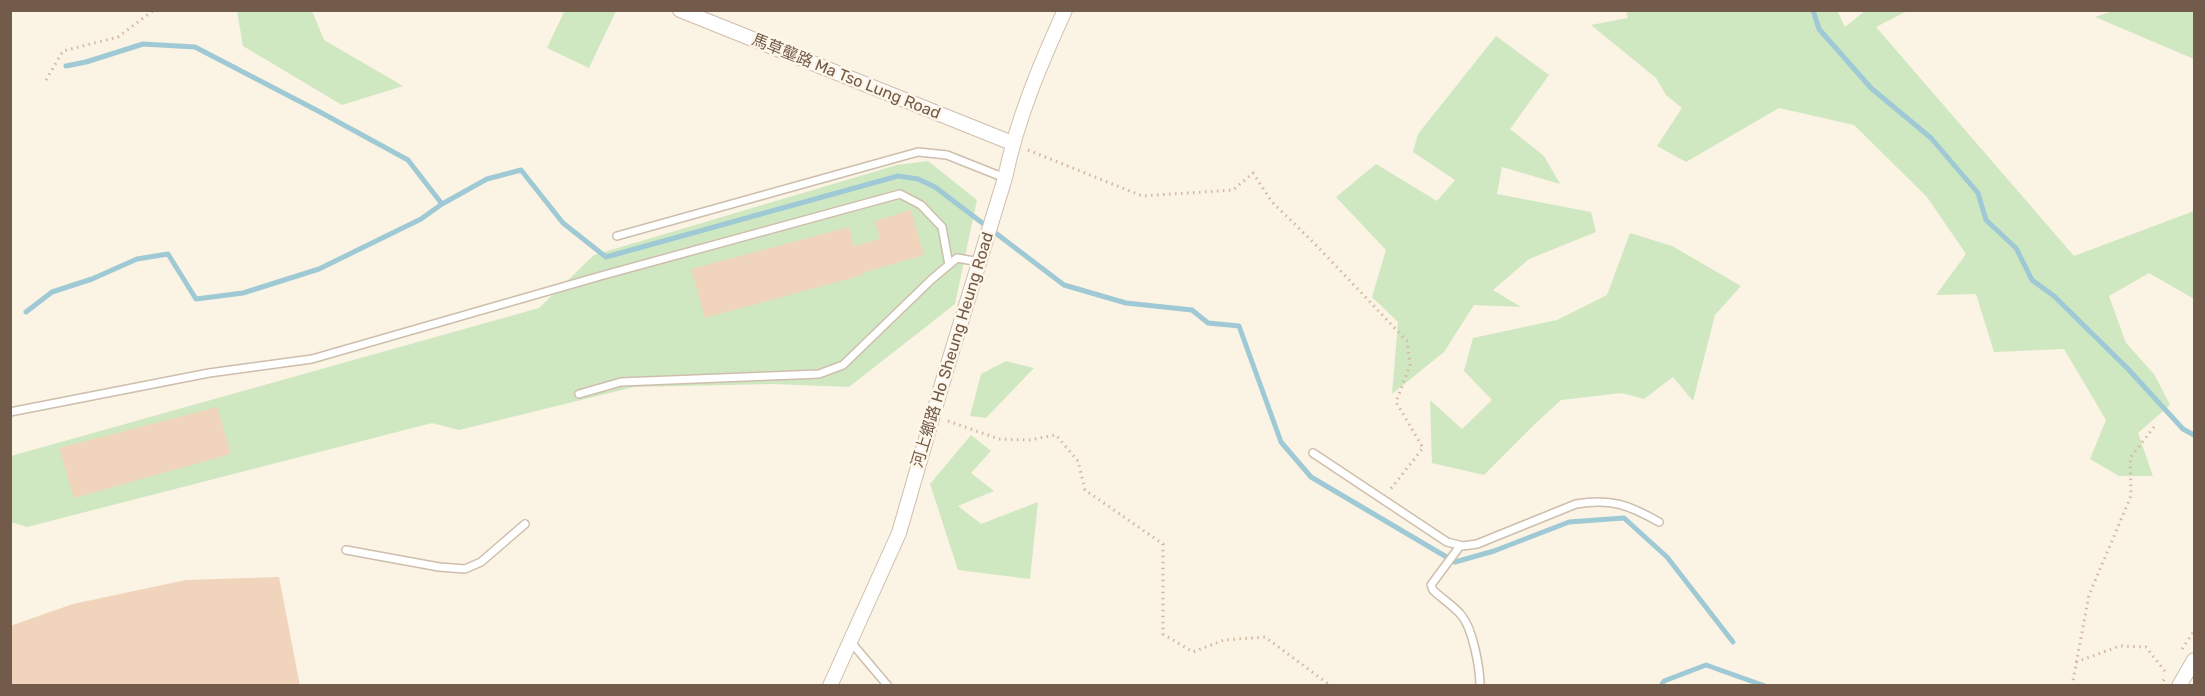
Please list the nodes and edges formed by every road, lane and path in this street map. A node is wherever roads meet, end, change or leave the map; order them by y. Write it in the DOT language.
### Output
graph roads {
  1 [pos="154,10"];
  2 [pos="680,10"];
  3 [pos="1065,10"];
  4 [pos="46,80"];
  5 [pos="1012,143"];
  6 [pos="1005,178"];
  7 [pos="617,236"];
  8 [pos="980,262"];
  9 [pos="949,265"];
  10 [pos="579,394"];
  11 [pos="10,412"];
  12 [pos="933,416"];
  13 [pos="2154,427"];
  14 [pos="1312,453"];
  15 [pos="1382,499"];
  16 [pos="1659,522"];
  17 [pos="525,524"];
  18 [pos="1460,546"];
  19 [pos="346,550"];
  20 [pos="850,641"];
  21 [pos="2194,660"];
  22 [pos="2076,662"];
  23 [pos="2167,674"];
  24 [pos="830,686"];
  25 [pos="888,686"];
  26 [pos="1331,686"];
  27 [pos="1480,686"];
  28 [pos="2072,686"];
  29 [pos="2179,686"];
  1 -- 4 [label="path"];
  2 -- 5 [label="street, 馬草壟路 Ma Tso Lung Road"];
  3 -- 5 [label="street, 河上鄉路 Ho Sheung Heung Road"];
  5 -- 6 [label="street, 河上鄉路 Ho Sheung Heung Road"];
  5 -- 15 [label="path"];
  6 -- 7 [label="lane"];
  6 -- 8 [label="street, 河上鄉路 Ho Sheung Heung Road"];
  8 -- 9 [label="lane"];
  8 -- 12 [label="street, 河上鄉路 Ho Sheung Heung Road"];
  9 -- 10 [label="lane"];
  9 -- 11 [label="lane"];
  12 -- 20 [label="street, 河上鄉路 Ho Sheung Heung Road"];
  12 -- 26 [label="path"];
  13 -- 22 [label="path"];
  14 -- 15 [label="lane"];
  15 -- 18 [label="lane"];
  16 -- 18 [label="lane"];
  17 -- 19 [label="lane"];
  18 -- 27 [label="lane"];
  20 -- 24 [label="street, 河上鄉路 Ho Sheung Heung Road"];
  20 -- 25 [label="lane"];
  21 -- 29 [label="street"];
  22 -- 23 [label="path"];
  22 -- 28 [label="path"];
}
